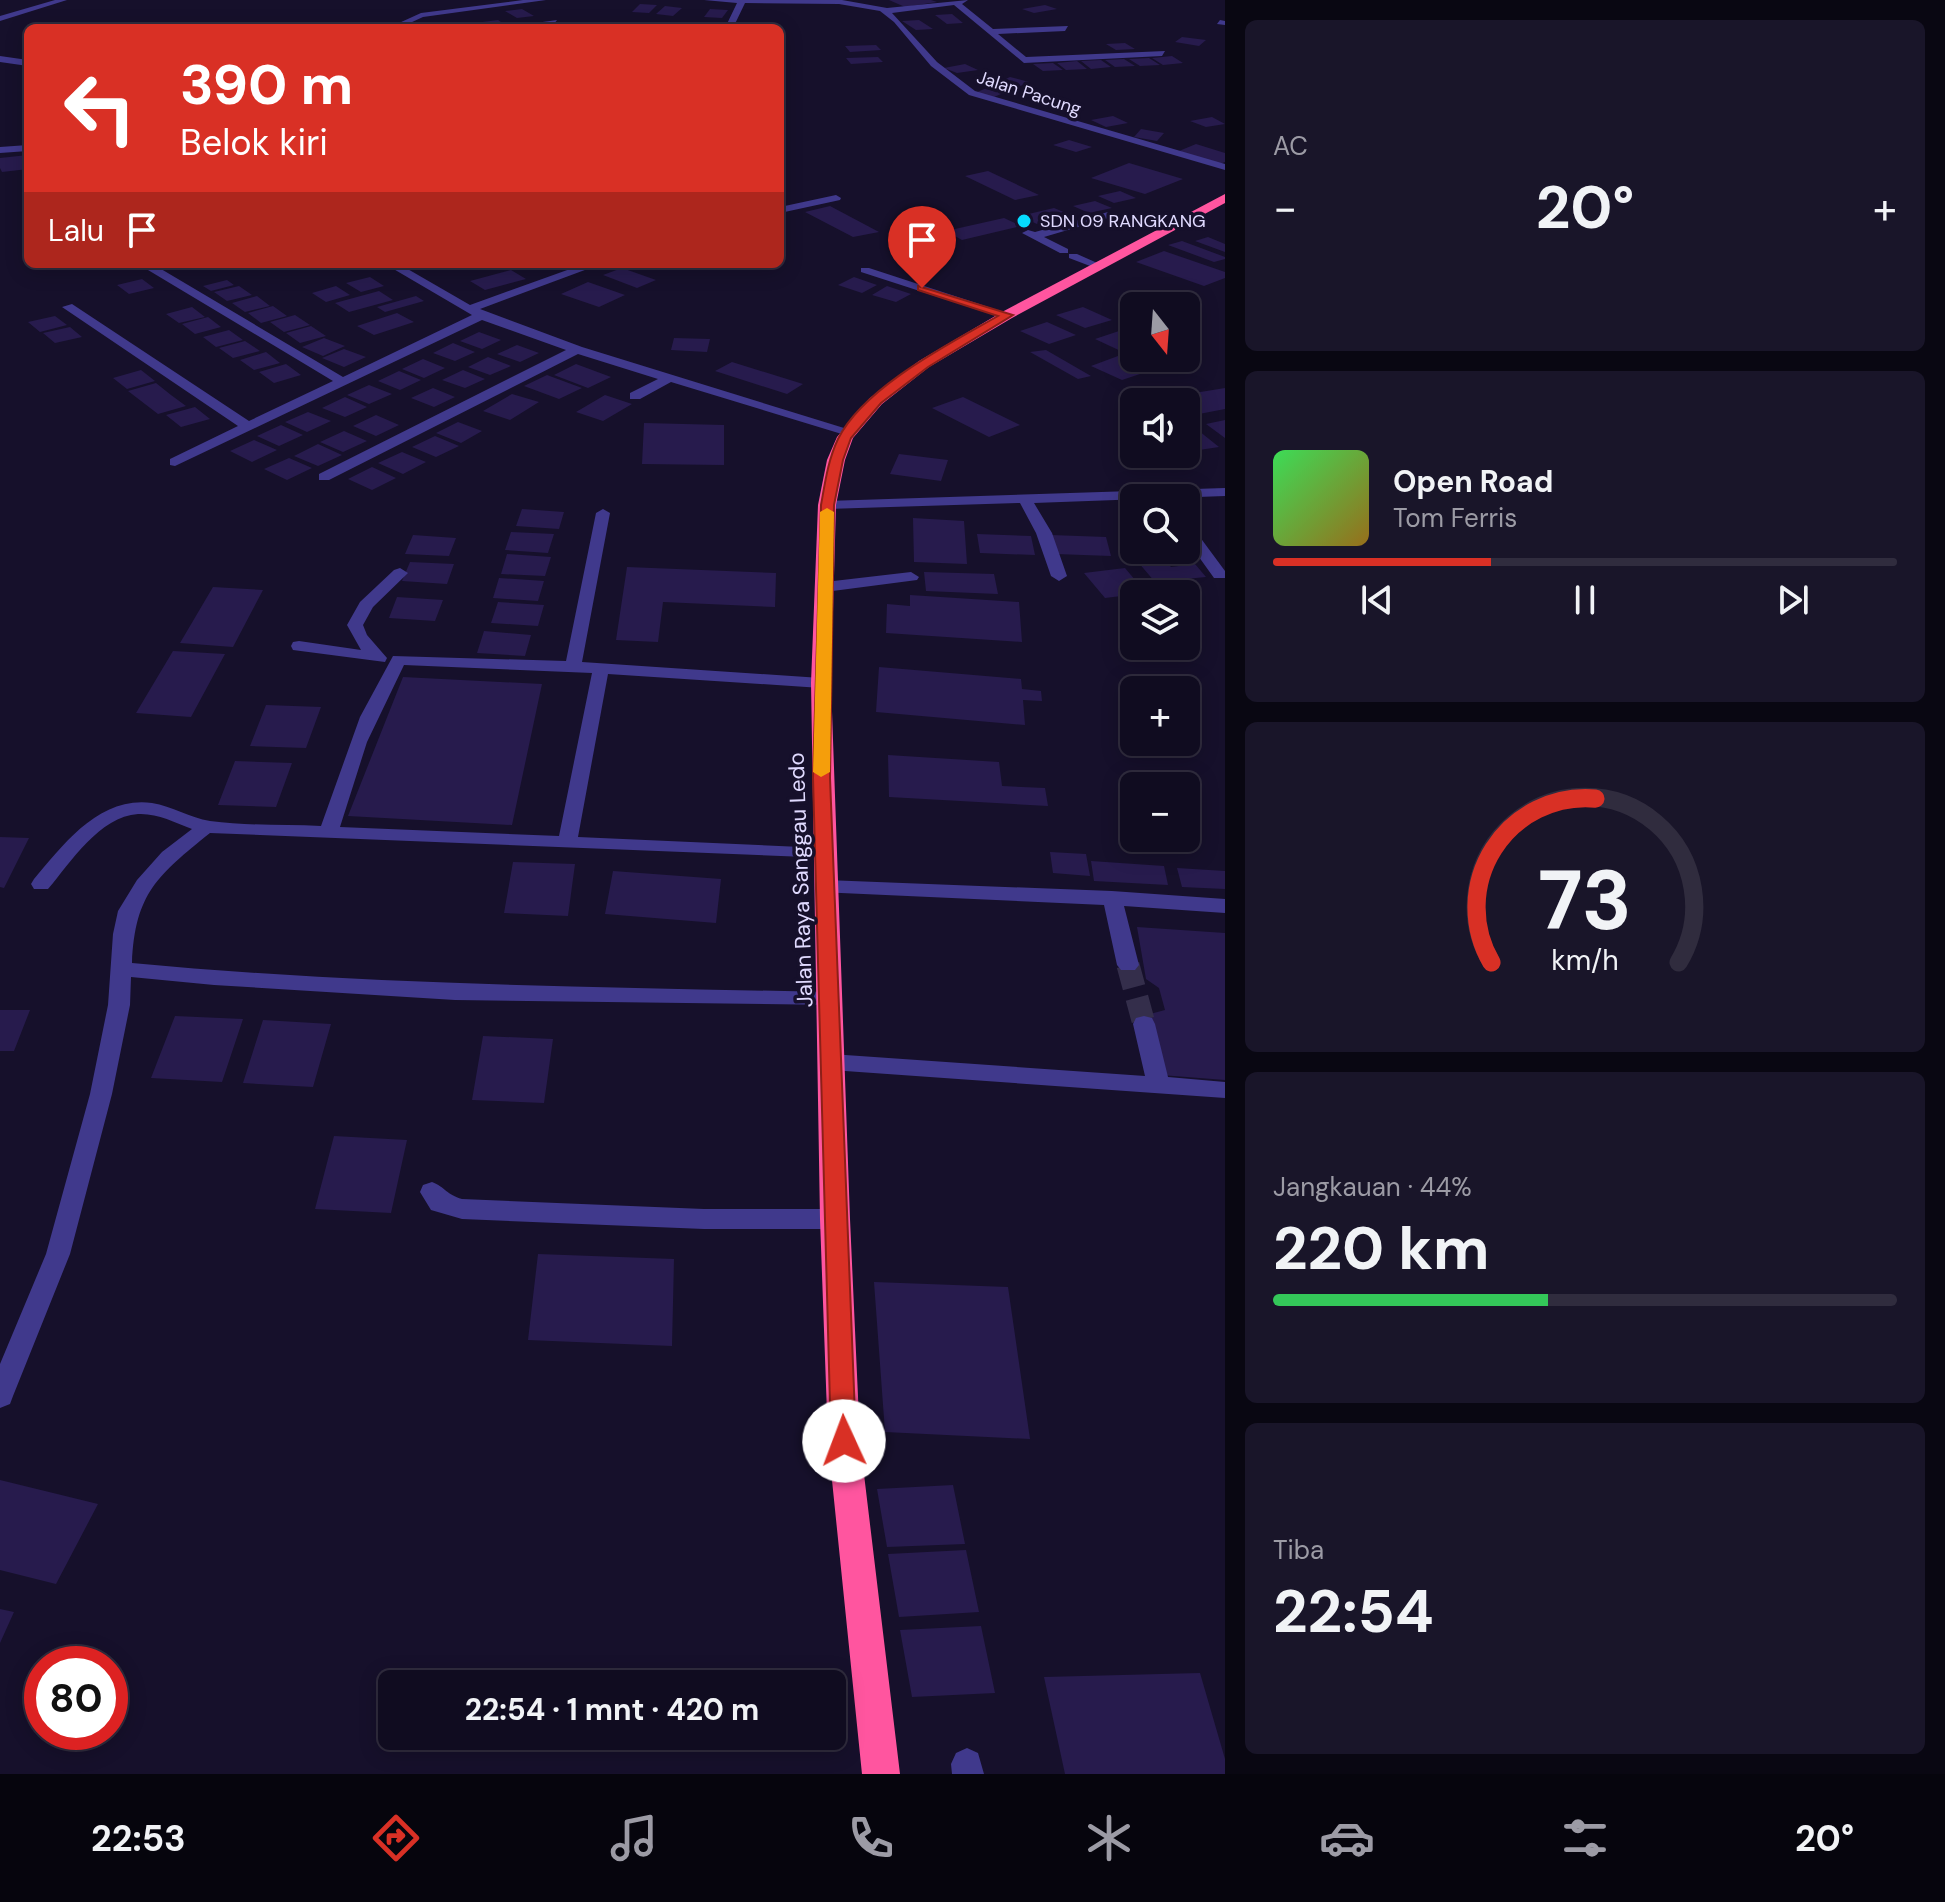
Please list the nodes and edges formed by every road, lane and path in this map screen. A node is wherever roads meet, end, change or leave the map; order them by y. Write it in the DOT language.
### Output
graph roads {
  1 [pos="63,0"];
  2 [pos="542,0"];
  3 [pos="708,0"];
  4 [pos="973,0"];
  5 [pos="742,1"];
  6 [pos="863,2"];
  7 [pos="955,2"];
  8 [pos="552,7"];
  9 [pos="886,11"];
  10 [pos="0,19"];
  11 [pos="402,24"];
  12 [pos="554,24"];
  13 [pos="731,24"];
  14 [pos="1065,28"];
  15 [pos="990,32"];
  16 [pos="1162,53"];
  17 [pos="0,59"];
  18 [pos="24,62"];
  19 [pos="24,148"];
  20 [pos="0,150"];
  21 [pos="1225,167"];
  22 [pos="836,198"];
  23 [pos="1225,198"];
  24 [pos="784,209"];
  25 [pos="1108,215"];
  26 [pos="1098,266"];
  27 [pos="152,268"];
  28 [pos="398,268"];
  29 [pos="585,268"];
  30 [pos="865,270"];
  31 [pos="68,307"];
  32 [pos="476,312"];
  33 [pos="1007,315"];
  34 [pos="577,350"];
  35 [pos="669,378"];
  36 [pos="343,382"];
  37 [pos="635,396"];
  38 [pos="247,426"];
  39 [pos="850,432"];
  40 [pos="175,462"];
  41 [pos="324,477"];
  42 [pos="1225,492"];
  43 [pos="1200,494"];
  44 [pos="1120,498"];
  45 [pos="1025,499"];
  46 [pos="827,505"];
  47 [pos="603,513"];
  48 [pos="1200,547"];
  49 [pos="400,573"];
  50 [pos="1220,575"];
  51 [pos="1059,576"];
  52 [pos="911,577"];
  53 [pos="825,587"];
  54 [pos="299,646"];
  55 [pos="375,657"];
  56 [pos="399,660"];
  57 [pos="573,667"];
  58 [pos="601,668"];
  59 [pos="821,683"];
  60 [pos="206,827"];
  61 [pos="329,831"];
  62 [pos="568,841"];
  63 [pos="824,854"];
  64 [pos="41,884"];
  65 [pos="826,887"];
  66 [pos="1112,898"];
  67 [pos="1225,906"];
  68 [pos="1128,965"];
  69 [pos="123,969"];
  70 [pos="830,1000"];
  71 [pos="1144,1024"];
  72 [pos="831,1062"];
  73 [pos="1158,1085"];
  74 [pos="1225,1090"];
  75 [pos="432,1192"];
  76 [pos="835,1219"];
  77 [pos="0,1396"];
  78 [pos="881,1774"];
  1 -- 10 [label="street"];
  2 -- 11 [label="street"];
  3 -- 5 [label="street, Jalan Pacung"];
  4 -- 7 [label="street"];
  5 -- 6 [label="street, Jalan Pacung"];
  5 -- 13 [label="street"];
  6 -- 9 [label="street, Jalan Pacung"];
  7 -- 9 [label="street"];
  7 -- 15 [label="street"];
  8 -- 12 [label="street"];
  9 -- 21 [label="street, Jalan Pacung"];
  14 -- 15 [label="street"];
  15 -- 16 [label="street"];
  17 -- 18 [label="street"];
  19 -- 20 [label="street"];
  22 -- 24 [label="street"];
  23 -- 26 [label="highway, Jalan Raya Sanggau Ledo"];
  25 -- 26 [label="street"];
  26 -- 33 [label="highway, Jalan Raya Sanggau Ledo"];
  27 -- 36 [label="street"];
  28 -- 32 [label="street"];
  29 -- 32 [label="street"];
  30 -- 33 [label="street"];
  31 -- 38 [label="street"];
  32 -- 34 [label="street"];
  32 -- 36 [label="street"];
  33 -- 39 [label="highway, Jalan Raya Sanggau Ledo"];
  34 -- 35 [label="street"];
  34 -- 41 [label="street"];
  35 -- 37 [label="street"];
  35 -- 39 [label="street"];
  36 -- 38 [label="street"];
  38 -- 40 [label="street"];
  39 -- 46 [label="highway, Jalan Raya Sanggau Ledo"];
  42 -- 43 [label="street"];
  44 -- 45 [label="street"];
  45 -- 46 [label="street"];
  45 -- 51 [label="street"];
  46 -- 53 [label="highway, Jalan Raya Sanggau Ledo"];
  47 -- 57 [label="street"];
  48 -- 50 [label="street"];
  49 -- 55 [label="street"];
  52 -- 53 [label="street"];
  53 -- 59 [label="highway, Jalan Raya Sanggau Ledo"];
  54 -- 55 [label="street"];
  55 -- 56 [label="street"];
  56 -- 57 [label="street"];
  56 -- 61 [label="street"];
  57 -- 58 [label="street"];
  58 -- 59 [label="street"];
  58 -- 62 [label="street"];
  59 -- 63 [label="highway, Jalan Raya Sanggau Ledo"];
  60 -- 61 [label="street"];
  60 -- 64 [label="street"];
  60 -- 69 [label="street"];
  61 -- 62 [label="street"];
  62 -- 63 [label="street"];
  63 -- 65 [label="highway, Jalan Raya Sanggau Ledo"];
  65 -- 66 [label="street"];
  65 -- 70 [label="highway, Jalan Raya Sanggau Ledo"];
  66 -- 67 [label="street"];
  66 -- 68 [label="street"];
  69 -- 70 [label="street"];
  69 -- 77 [label="street"];
  70 -- 72 [label="highway, Jalan Raya Sanggau Ledo"];
  71 -- 73 [label="street"];
  72 -- 73 [label="street"];
  72 -- 76 [label="highway, Jalan Raya Sanggau Ledo"];
  73 -- 74 [label="street"];
  75 -- 76 [label="street"];
  76 -- 78 [label="highway, Jalan Raya Sanggau Ledo"];
}
